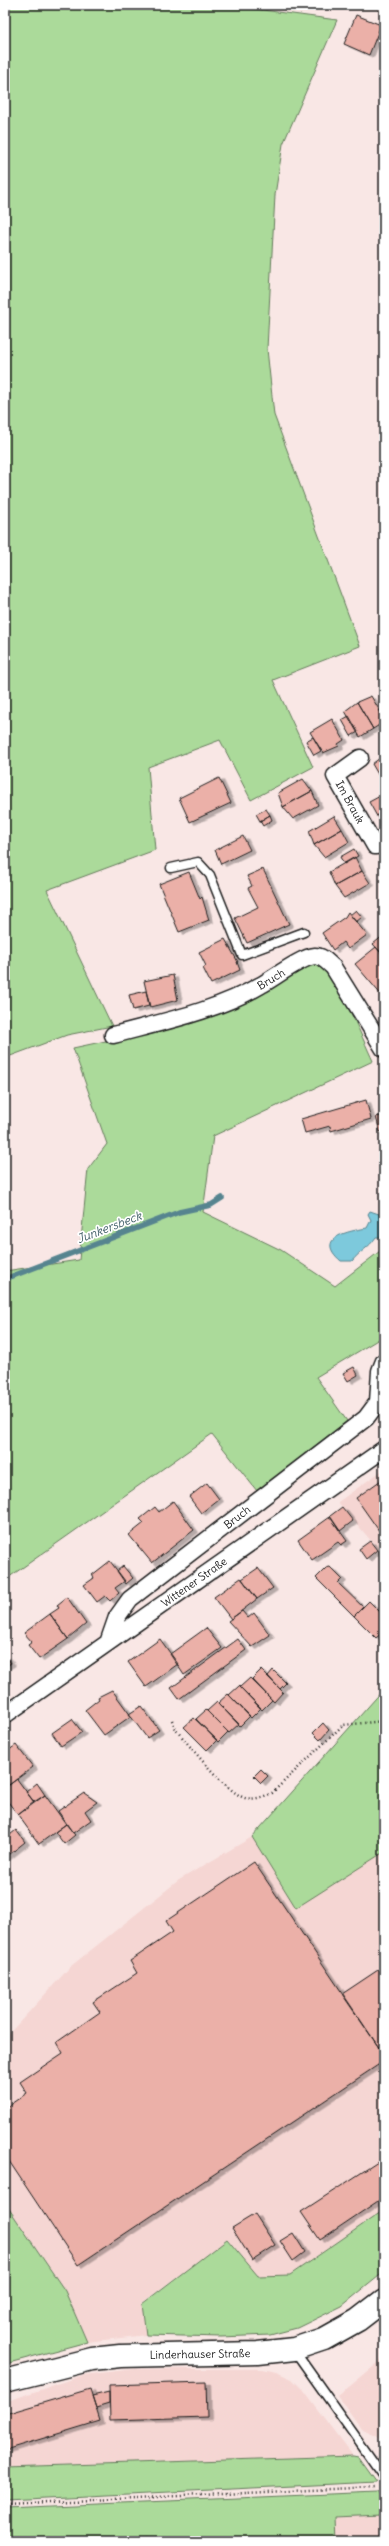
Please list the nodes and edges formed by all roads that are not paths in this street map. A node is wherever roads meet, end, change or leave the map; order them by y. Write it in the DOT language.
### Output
graph roads {
  1 [pos="360,758"];
  2 [pos="384,845"];
  3 [pos="171,868"];
  4 [pos="304,932"];
  5 [pos="113,1035"];
  6 [pos="384,1049"];
  7 [pos="384,1361"];
  8 [pos="381,1400"];
  9 [pos="384,1449"];
  10 [pos="109,1640"];
  11 [pos="5,1715"];
  12 [pos="384,2300"];
  13 [pos="294,2349"];
  14 [pos="5,2380"];
  15 [pos="384,2477"];
  1 -- 2 [label="street, Im Brauk"];
  3 -- 4 [label="lane"];
  5 -- 6 [label="street, Bruch"];
  7 -- 8 [label="street, Bruch"];
  8 -- 10 [label="street, Bruch"];
  9 -- 10 [label="street, Wittener Straße"];
  10 -- 11 [label="street, Wittener Straße"];
  12 -- 13 [label="main road, Linderhauser Straße"];
  13 -- 14 [label="main road, Linderhauser Straße"];
  13 -- 15 [label="lane"];
}
